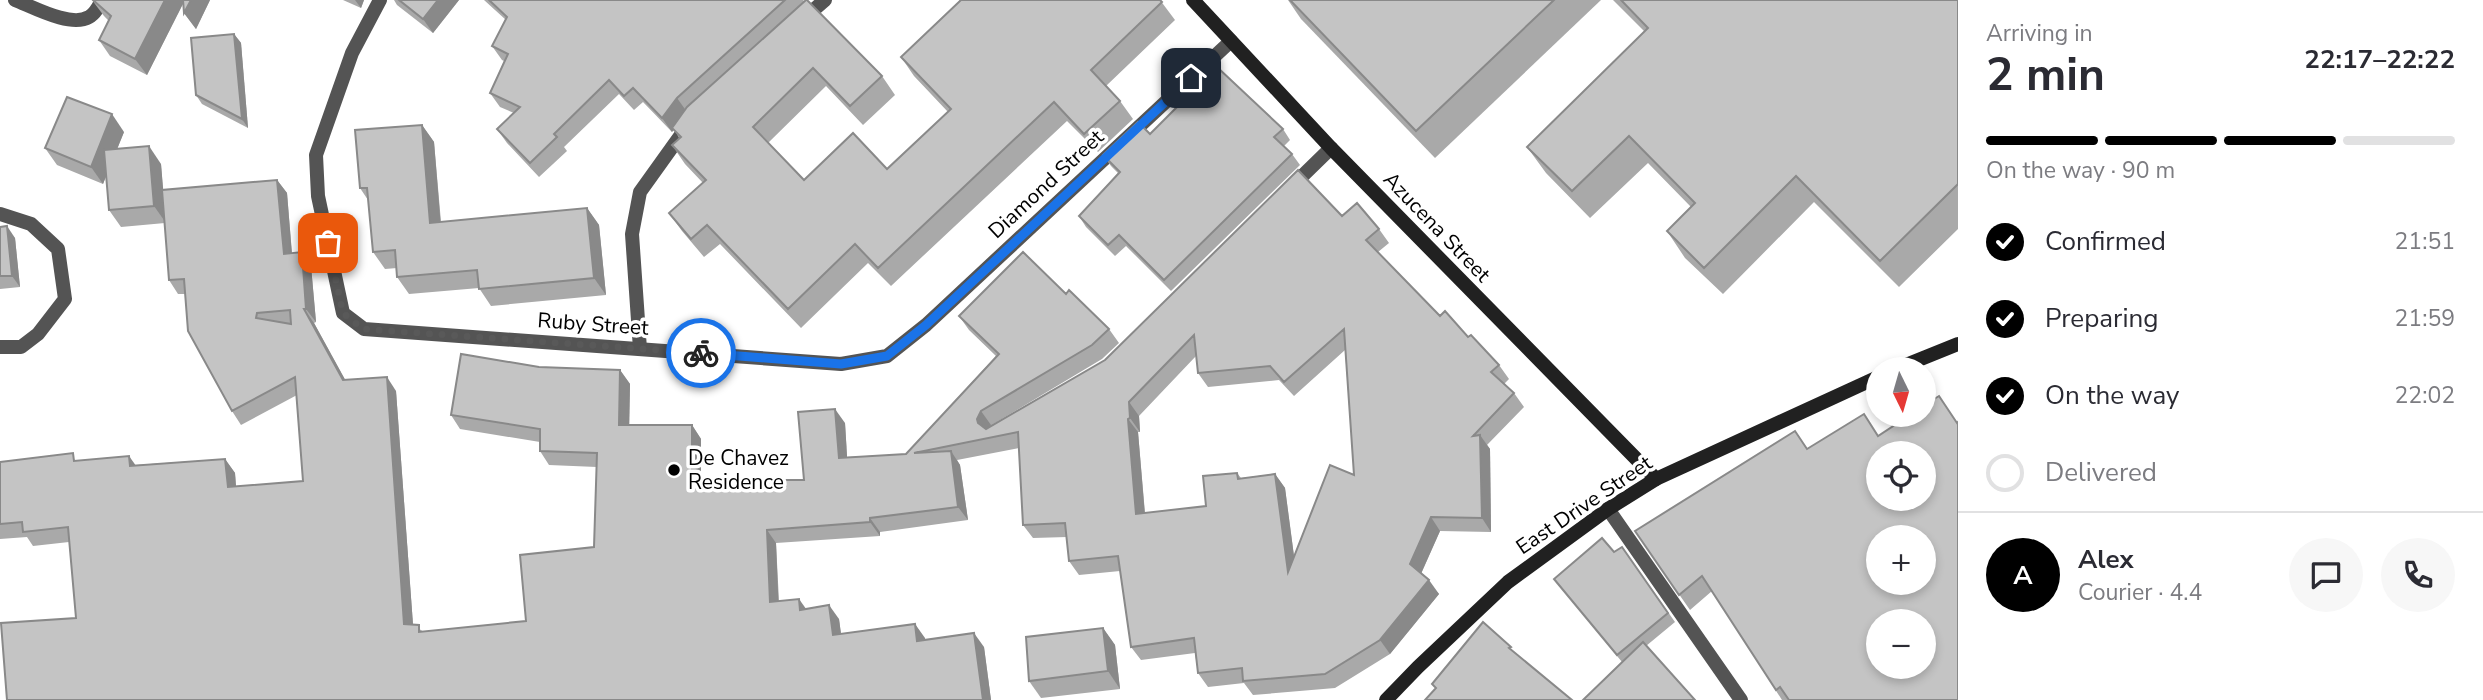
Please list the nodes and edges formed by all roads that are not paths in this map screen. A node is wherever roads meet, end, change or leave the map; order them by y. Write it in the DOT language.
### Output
graph roads {
  1 [pos="15,0"];
  2 [pos="103,0"];
  3 [pos="380,0"];
  4 [pos="825,0"];
  5 [pos="1193,0"];
  6 [pos="794,27"];
  7 [pos="1231,41"];
  8 [pos="693,119"];
  9 [pos="1331,148"];
  10 [pos="1285,193"];
  11 [pos="0,214"];
  12 [pos="1958,344"];
  13 [pos="0,347"];
  14 [pos="640,349"];
  15 [pos="887,356"];
  16 [pos="1926,357"];
  17 [pos="1866,383"];
  18 [pos="1656,479"];
  19 [pos="1608,509"];
  20 [pos="1386,700"];
  21 [pos="1741,700"];
  1 -- 2 [label="street"];
  3 -- 14 [label="street, Ruby Street"];
  4 -- 6 [label="street"];
  5 -- 7 [label="street, Azucena Street"];
  7 -- 9 [label="street, Azucena Street"];
  7 -- 15 [label="street, Diamond Street"];
  8 -- 14 [label="street"];
  9 -- 10 [label="street"];
  9 -- 18 [label="street, Azucena Street"];
  11 -- 13 [label="street"];
  12 -- 16 [label="street"];
  14 -- 15 [label="street, Ruby Street"];
  17 -- 18 [label="street, East Drive Street"];
  18 -- 19 [label="street, East Drive Street"];
  19 -- 20 [label="street, East Drive Street"];
  19 -- 21 [label="street"];
}
